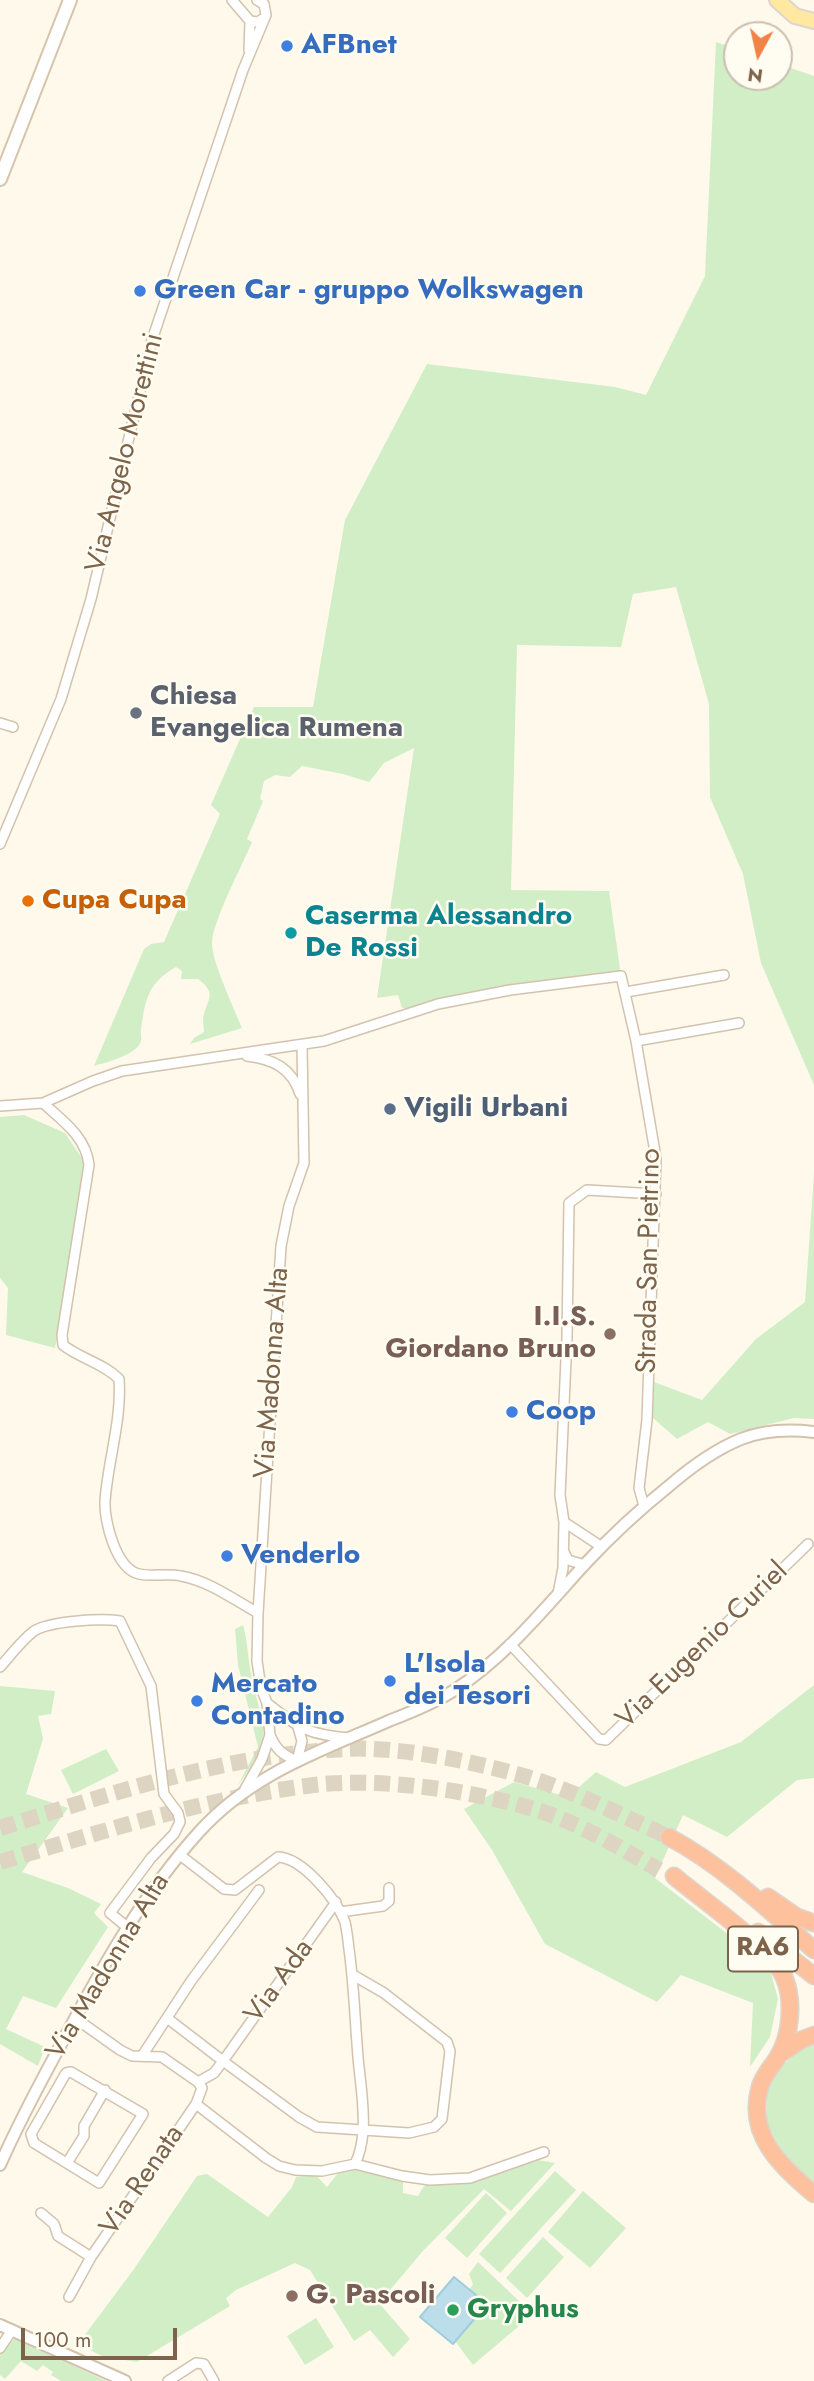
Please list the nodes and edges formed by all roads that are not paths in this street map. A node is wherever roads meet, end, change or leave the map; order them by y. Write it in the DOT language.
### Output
graph roads {
  1 [pos="70,0"];
  2 [pos="232,0"];
  3 [pos="257,0"];
  4 [pos="777,0"];
  5 [pos="244,13"];
  6 [pos="264,18"];
  7 [pos="809,20"];
  8 [pos="250,21"];
  9 [pos="814,31"];
  10 [pos="248,59"];
  11 [pos="0,179"];
  12 [pos="0,723"];
  13 [pos="13,727"];
  14 [pos="0,844"];
  15 [pos="723,975"];
  16 [pos="626,992"];
  17 [pos="739,1023"];
  18 [pos="636,1041"];
  19 [pos="302,1045"];
  20 [pos="239,1054"];
  21 [pos="303,1101"];
  22 [pos="43,1103"];
  23 [pos="0,1106"];
  24 [pos="656,1194"];
  25 [pos="814,1432"];
  26 [pos="643,1506"];
  27 [pos="564,1522"];
  28 [pos="808,1544"];
  29 [pos="602,1547"];
  30 [pos="564,1552"];
  31 [pos="585,1565"];
  32 [pos="558,1595"];
  33 [pos="258,1613"];
  34 [pos="510,1644"];
  35 [pos="0,1667"];
  36 [pos="267,1703"];
  37 [pos="298,1727"];
  38 [pos="270,1735"];
  39 [pos="351,1738"];
  40 [pos="297,1761"];
  41 [pos="246,1789"];
  42 [pos="669,1837"];
  43 [pos="690,1848"];
  44 [pos="180,1855"];
  45 [pos="389,1888"];
  46 [pos="259,1890"];
  47 [pos="336,1902"];
  48 [pos="340,1912"];
  49 [pos="814,1923"];
  50 [pos="127,1927"];
  51 [pos="814,1950"];
  52 [pos="353,1975"];
  53 [pos="814,1976"];
  54 [pos="75,2018"];
  55 [pos="167,2018"];
  56 [pos="814,2035"];
  57 [pos="780,2053"];
  58 [pos="142,2056"];
  59 [pos="223,2061"];
  60 [pos="198,2082"];
  61 [pos="38,2090"];
  62 [pos="105,2090"];
  63 [pos="51,2099"];
  64 [pos="196,2104"];
  65 [pos="363,2130"];
  66 [pos="544,2152"];
  67 [pos="68,2163"];
  68 [pos="355,2164"];
  69 [pos="0,2165"];
  70 [pos="814,2194"];
  71 [pos="41,2213"];
  72 [pos="91,2257"];
  73 [pos="69,2297"];
  74 [pos="0,2325"];
  75 [pos="12,2330"];
  76 [pos="0,2348"];
  77 [pos="125,2381"];
  78 [pos="168,2381"];
  79 [pos="214,2381"];
  1 -- 11 [label="main road"];
  2 -- 5 [label="street"];
  3 -- 5 [label="street"];
  3 -- 6 [label="street"];
  4 -- 7 [label="main road"];
  5 -- 8 [label="street"];
  6 -- 8 [label="street"];
  6 -- 10 [label="street, Via Angelo Morettini"];
  7 -- 9 [label="main road"];
  8 -- 10 [label="street, Via Angelo Morettini"];
  10 -- 14 [label="street, Via Angelo Morettini"];
  12 -- 13 [label="street"];
  15 -- 16 [label="street"];
  16 -- 18 [label="street, Strada San Pietrino"];
  16 -- 19 [label="street, Strada San Pietrino"];
  17 -- 18 [label="street"];
  18 -- 24 [label="street, Strada San Pietrino"];
  19 -- 20 [label="street"];
  19 -- 21 [label="street, Via Madonna Alta"];
  20 -- 21 [label="street"];
  20 -- 22 [label="street"];
  21 -- 33 [label="street, Via Madonna Alta"];
  22 -- 23 [label="street"];
  22 -- 33 [label="street"];
  24 -- 26 [label="street, Strada San Pietrino"];
  24 -- 27 [label="street"];
  25 -- 26 [label="street, Via Madonna Alta"];
  26 -- 29 [label="street, Via Madonna Alta"];
  27 -- 29 [label="street"];
  27 -- 30 [label="street"];
  28 -- 34 [label="street, Via Eugenio Curiel"];
  29 -- 31 [label="street, Via Madonna Alta"];
  30 -- 31 [label="street"];
  30 -- 32 [label="street"];
  31 -- 32 [label="street, Via Madonna Alta"];
  32 -- 34 [label="street, Via Madonna Alta"];
  33 -- 36 [label="street, Via Madonna Alta"];
  34 -- 39 [label="street, Via Madonna Alta"];
  35 -- 50 [label="street"];
  36 -- 37 [label="street"];
  36 -- 38 [label="street, Via Madonna Alta"];
  37 -- 39 [label="street"];
  37 -- 40 [label="street"];
  38 -- 40 [label="street"];
  38 -- 41 [label="street, Via Madonna Alta"];
  39 -- 40 [label="street, Via Madonna Alta"];
  40 -- 41 [label="street, Via Madonna Alta"];
  41 -- 44 [label="street, Via Madonna Alta"];
  42 -- 43 [label="highway, RA6"];
  43 -- 49 [label="highway"];
  43 -- 51 [label="highway, RA6"];
  44 -- 47 [label="street"];
  44 -- 50 [label="street, Via Madonna Alta"];
  45 -- 48 [label="street"];
  46 -- 55 [label="street"];
  47 -- 48 [label="street"];
  47 -- 59 [label="street, Via Ada"];
  48 -- 52 [label="street"];
  50 -- 54 [label="street, Via Madonna Alta"];
  52 -- 65 [label="street"];
  52 -- 65 [label="street"];
  53 -- 57 [label="highway, RA6"];
  54 -- 58 [label="street"];
  54 -- 61 [label="street, Via Madonna Alta"];
  55 -- 58 [label="street"];
  55 -- 59 [label="street"];
  56 -- 57 [label="highway"];
  57 -- 70 [label="highway"];
  58 -- 60 [label="street"];
  59 -- 60 [label="street, Via Ada"];
  59 -- 65 [label="street"];
  60 -- 64 [label="street, Via Renata"];
  61 -- 63 [label="street"];
  61 -- 69 [label="street, Via Madonna Alta"];
  62 -- 63 [label="street"];
  62 -- 67 [label="street"];
  62 -- 67 [label="street"];
  63 -- 67 [label="street"];
  64 -- 68 [label="street"];
  64 -- 72 [label="street, Via Renata"];
  65 -- 68 [label="street"];
  66 -- 68 [label="street"];
  71 -- 72 [label="street, Via Renata"];
  72 -- 73 [label="street"];
  74 -- 75 [label="street"];
  75 -- 76 [label="street"];
  75 -- 77 [label="street"];
  78 -- 79 [label="street"];
}
